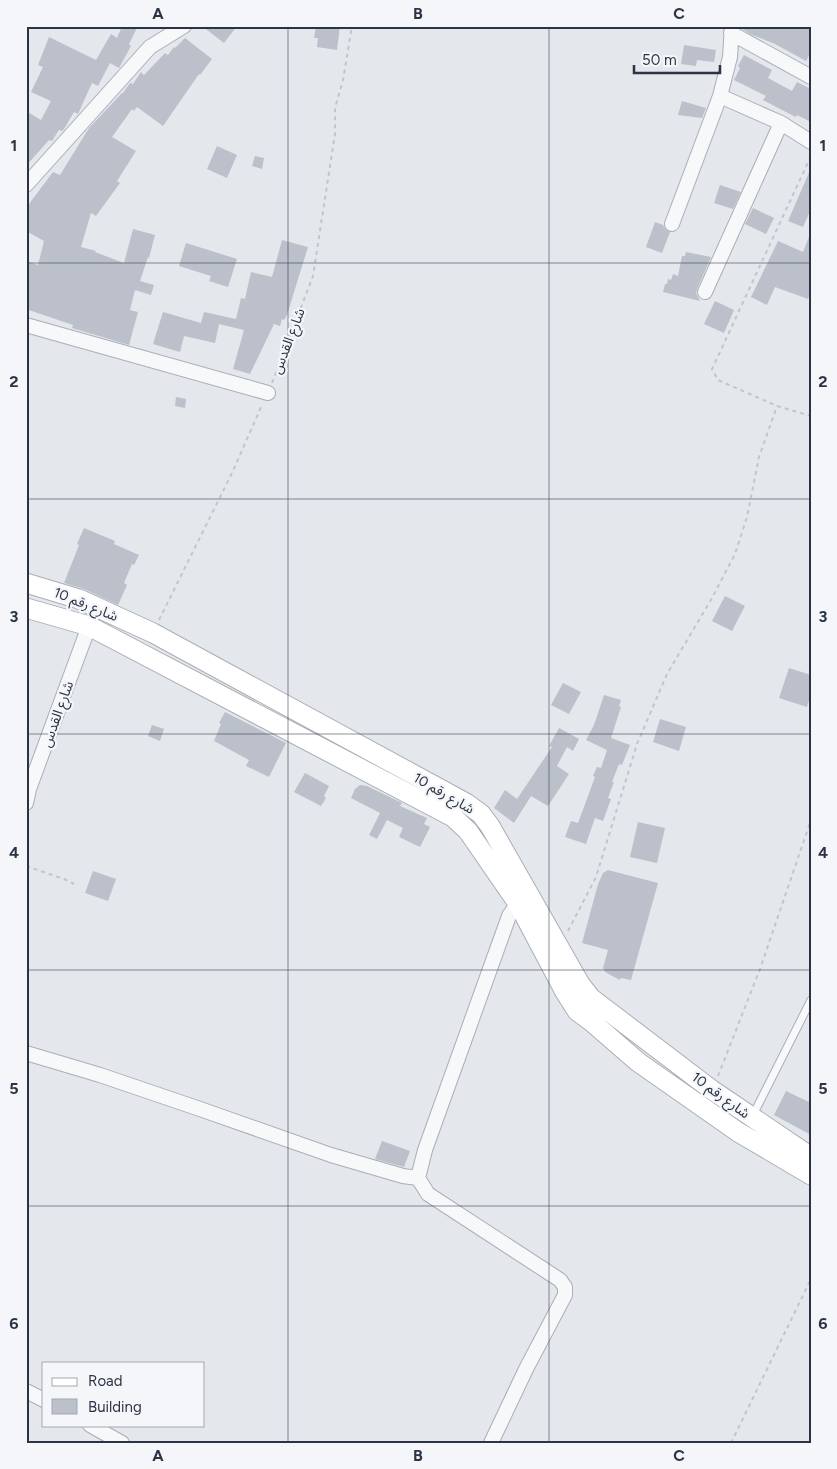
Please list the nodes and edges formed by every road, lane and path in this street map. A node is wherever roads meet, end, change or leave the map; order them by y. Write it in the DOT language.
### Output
graph roads {
  1 [pos="184,26"];
  2 [pos="352,26"];
  3 [pos="732,29"];
  4 [pos="811,77"];
  5 [pos="720,96"];
  6 [pos="781,123"];
  7 [pos="811,142"];
  8 [pos="811,156"];
  9 [pos="26,185"];
  10 [pos="672,224"];
  11 [pos="705,292"];
  12 [pos="26,325"];
  13 [pos="268,393"];
  14 [pos="777,406"];
  15 [pos="811,416"];
  16 [pos="26,583"];
  17 [pos="26,608"];
  18 [pos="89,626"];
  19 [pos="153,633"];
  20 [pos="26,803"];
  21 [pos="811,820"];
  22 [pos="26,866"];
  23 [pos="74,884"];
  24 [pos="519,906"];
  25 [pos="560,946"];
  26 [pos="811,1000"];
  27 [pos="26,1053"];
  28 [pos="712,1090"];
  29 [pos="751,1117"];
  30 [pos="811,1156"];
  31 [pos="811,1175"];
  32 [pos="418,1178"];
  33 [pos="811,1278"];
  34 [pos="26,1391"];
  35 [pos="42,1399"];
  36 [pos="92,1426"];
  37 [pos="122,1443"];
  38 [pos="491,1443"];
  39 [pos="731,1443"];
  1 -- 9 [label="street"];
  2 -- 13 [label="path, شارع القدس"];
  3 -- 4 [label="street"];
  3 -- 5 [label="street"];
  5 -- 6 [label="street"];
  5 -- 10 [label="street"];
  6 -- 7 [label="street"];
  6 -- 11 [label="street"];
  8 -- 14 [label="path"];
  12 -- 13 [label="street"];
  13 -- 19 [label="path, شارع القدس"];
  14 -- 15 [label="path"];
  14 -- 25 [label="path"];
  16 -- 19 [label="main road, شارع رقم 10"];
  17 -- 18 [label="main road, شارع رقم 10"];
  18 -- 20 [label="street, شارع القدس"];
  18 -- 24 [label="main road, شارع رقم 10"];
  19 -- 25 [label="main road, شارع رقم 10"];
  21 -- 28 [label="path"];
  22 -- 23 [label="path"];
  24 -- 31 [label="main road, شارع رقم 10"];
  24 -- 32 [label="street"];
  25 -- 28 [label="main road, شارع رقم 10"];
  26 -- 29 [label="lane"];
  27 -- 32 [label="street"];
  28 -- 29 [label="main road, شارع رقم 10"];
  29 -- 30 [label="main road, شارع رقم 10"];
  32 -- 38 [label="street"];
  33 -- 39 [label="path"];
  34 -- 35 [label="street"];
  36 -- 37 [label="street"];
}
